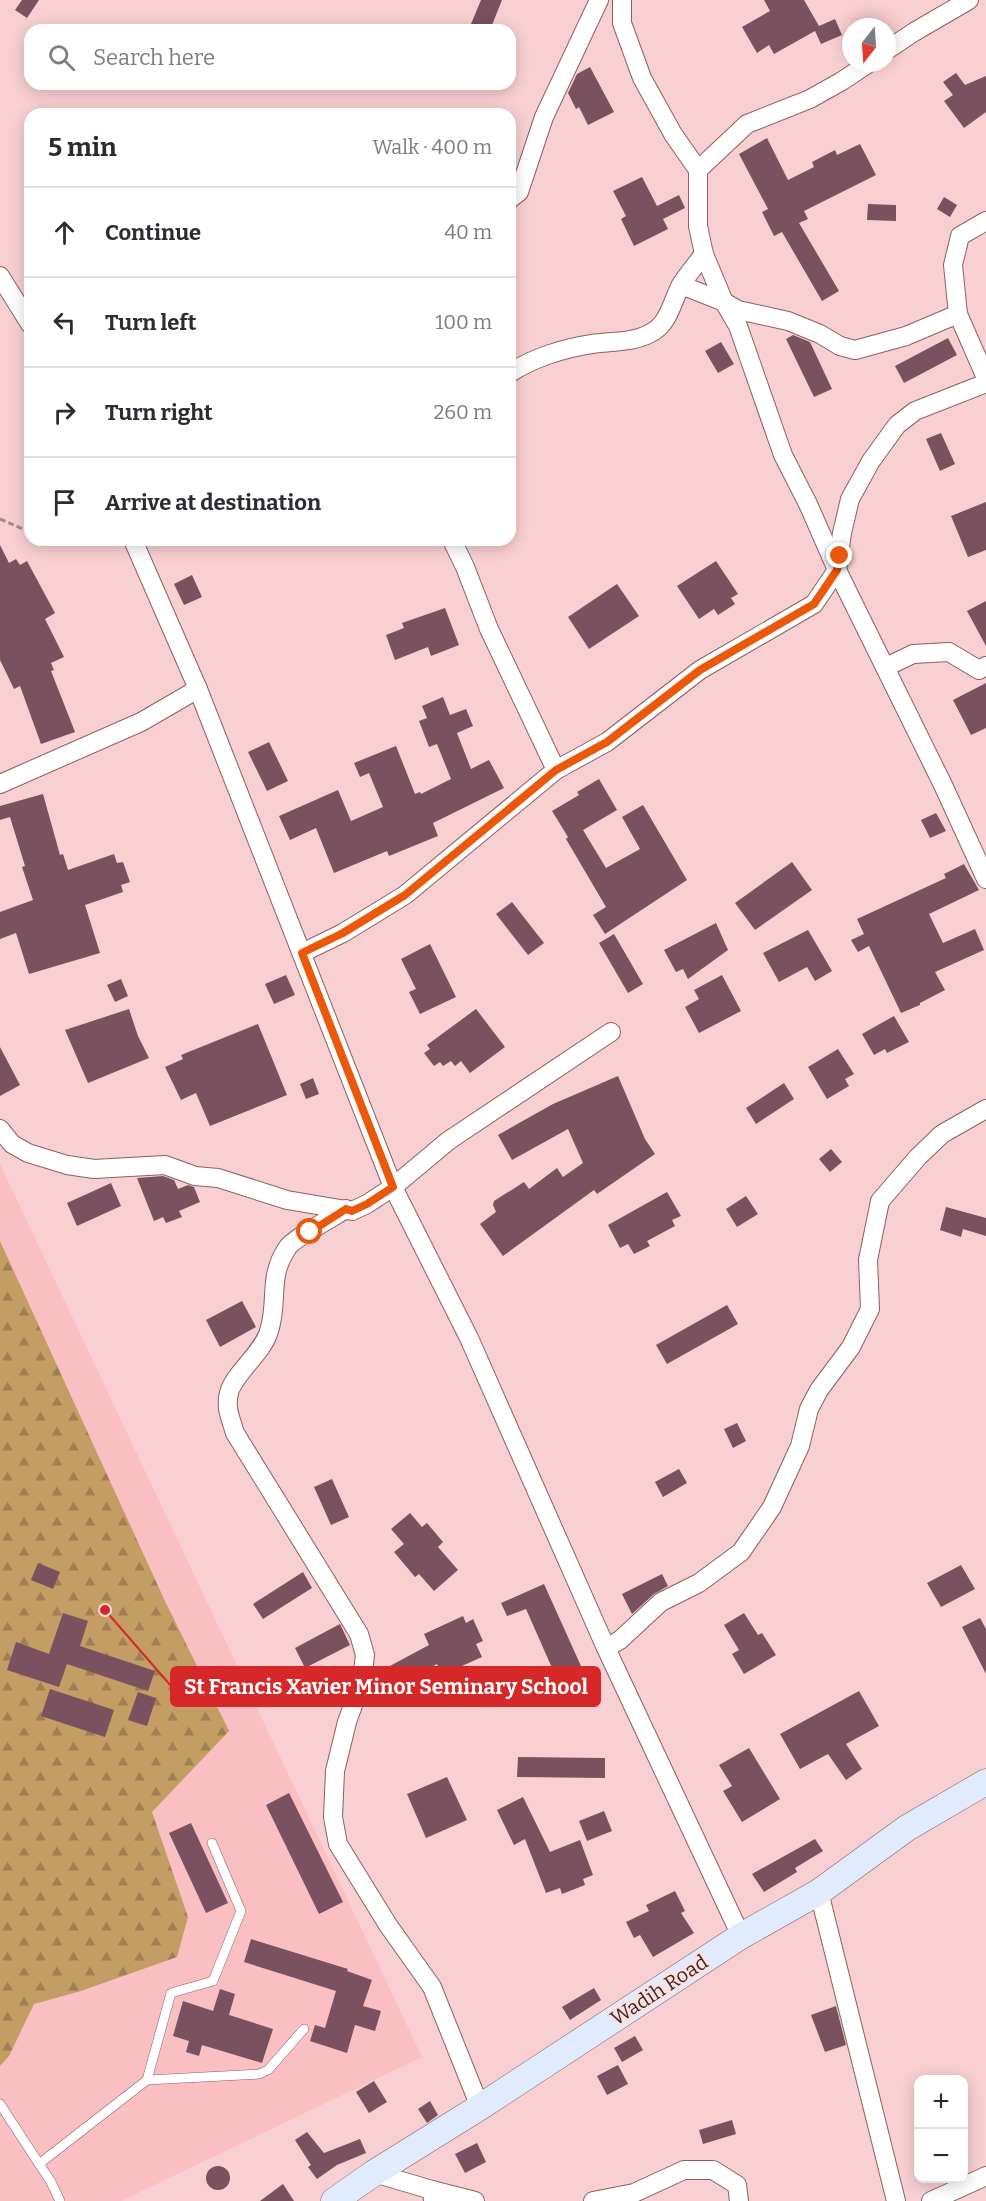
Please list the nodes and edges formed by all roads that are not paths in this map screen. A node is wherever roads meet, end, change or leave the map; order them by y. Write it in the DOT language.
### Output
graph roads {
  1 [pos="599,0"];
  2 [pos="622,0"];
  3 [pos="969,0"];
  4 [pos="896,44"];
  5 [pos="855,72"];
  6 [pos="698,170"];
  7 [pos="516,194"];
  8 [pos="986,221"];
  9 [pos="704,254"];
  10 [pos="0,276"];
  11 [pos="681,285"];
  12 [pos="724,302"];
  13 [pos="24,314"];
  14 [pos="958,314"];
  15 [pos="516,370"];
  16 [pos="986,378"];
  17 [pos="986,383"];
  18 [pos="136,546"];
  19 [pos="455,546"];
  20 [pos="837,570"];
  21 [pos="986,666"];
  22 [pos="886,667"];
  23 [pos="198,689"];
  24 [pos="556,770"];
  25 [pos="0,784"];
  26 [pos="986,879"];
  27 [pos="302,953"];
  28 [pos="611,1032"];
  29 [pos="986,1108"];
  30 [pos="0,1129"];
  31 [pos="393,1187"];
  32 [pos="346,1209"];
  33 [pos="606,1648"];
  34 [pos="986,1782"];
  35 [pos="212,1843"];
  36 [pos="819,1892"];
  37 [pos="741,1936"];
  38 [pos="304,2029"];
  39 [pos="147,2080"];
  40 [pos="0,2104"];
  41 [pos="480,2107"];
  42 [pos="39,2164"];
  43 [pos="374,2173"];
  44 [pos="986,2176"];
  45 [pos="433,2196"];
  46 [pos="60,2201"];
  47 [pos="334,2201"];
  48 [pos="476,2201"];
  49 [pos="593,2201"];
  50 [pos="739,2201"];
  51 [pos="896,2201"];
  52 [pos="931,2201"];
  1 -- 7 [label="street"];
  2 -- 6 [label="street"];
  3 -- 4 [label="street"];
  5 -- 6 [label="street"];
  6 -- 9 [label="street"];
  8 -- 14 [label="street"];
  9 -- 11 [label="street"];
  9 -- 12 [label="street"];
  10 -- 13 [label="street"];
  11 -- 12 [label="street"];
  11 -- 15 [label="street"];
  12 -- 14 [label="street"];
  12 -- 20 [label="street"];
  14 -- 16 [label="street"];
  17 -- 20 [label="street"];
  18 -- 23 [label="street"];
  19 -- 24 [label="street"];
  20 -- 22 [label="street"];
  20 -- 24 [label="street"];
  21 -- 22 [label="street"];
  22 -- 26 [label="street"];
  23 -- 25 [label="street"];
  23 -- 27 [label="street"];
  24 -- 27 [label="street"];
  27 -- 31 [label="street"];
  28 -- 31 [label="street"];
  29 -- 33 [label="street"];
  30 -- 32 [label="street"];
  31 -- 32 [label="street"];
  31 -- 33 [label="street"];
  32 -- 41 [label="street"];
  33 -- 37 [label="street"];
  34 -- 36 [label="street, Wadih Road"];
  35 -- 39 [label="lane"];
  36 -- 37 [label="street, Wadih Road"];
  36 -- 51 [label="street"];
  37 -- 41 [label="street, Wadih Road"];
  38 -- 39 [label="lane"];
  39 -- 42 [label="lane"];
  40 -- 42 [label="lane"];
  41 -- 43 [label="street, Wadih Road"];
  42 -- 46 [label="lane"];
  43 -- 45 [label="street"];
  43 -- 47 [label="street, Wadih Road"];
  44 -- 52 [label="street"];
  45 -- 48 [label="street"];
  49 -- 50 [label="street"];
}
